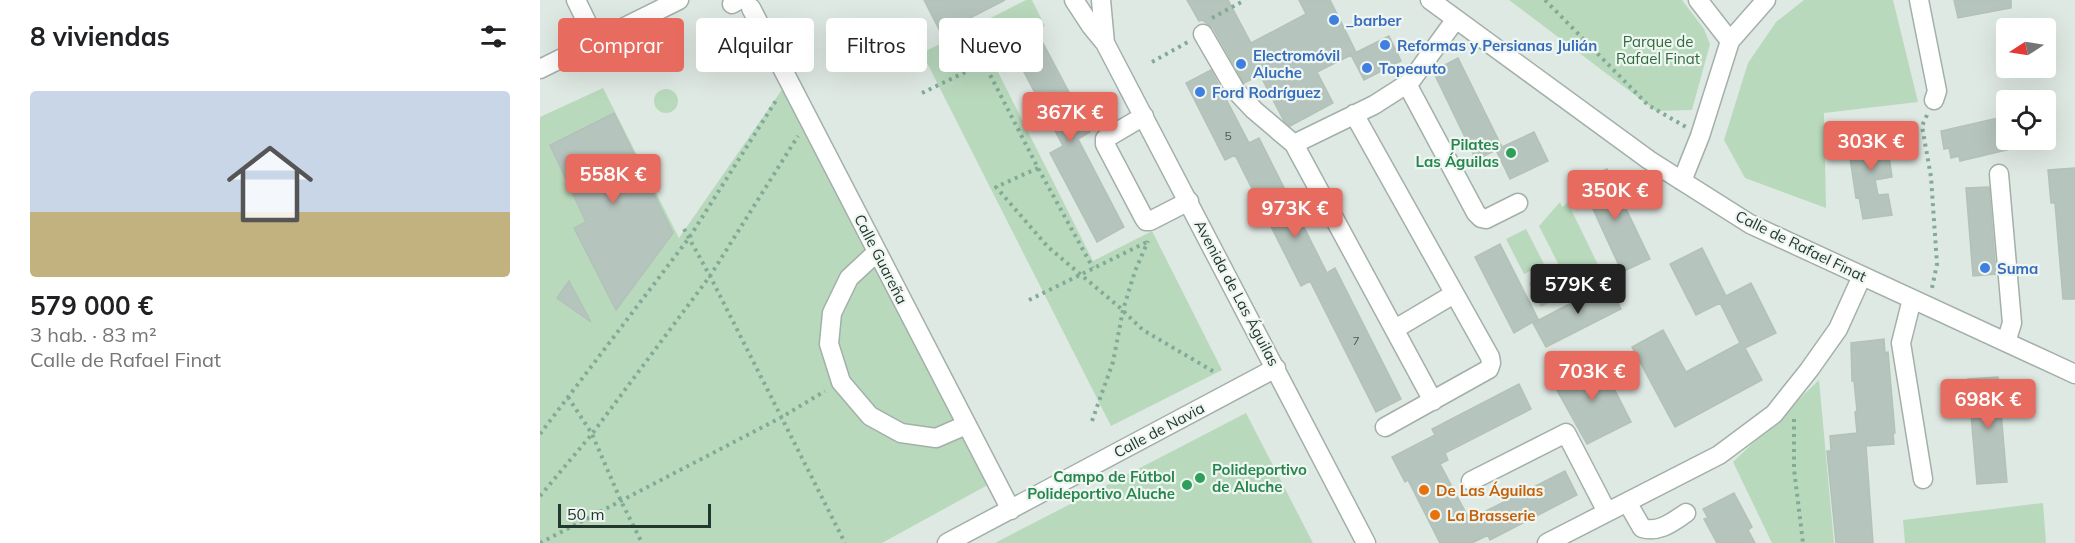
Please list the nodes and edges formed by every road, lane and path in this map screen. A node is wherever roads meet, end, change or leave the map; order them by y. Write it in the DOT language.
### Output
graph roads {
  1 [pos="576,0"];
  2 [pos="679,0"];
  3 [pos="1074,0"];
  4 [pos="1101,0"];
  5 [pos="1430,0"];
  6 [pos="1545,0"];
  7 [pos="1698,0"];
  8 [pos="1766,0"];
  9 [pos="1919,0"];
  10 [pos="740,4"];
  11 [pos="585,18"];
  12 [pos="643,18"];
  13 [pos="1456,19"];
  14 [pos="1203,34"];
  15 [pos="1730,41"];
  16 [pos="1106,43"];
  17 [pos="558,60"];
  18 [pos="540,69"];
  19 [pos="788,81"];
  20 [pos="1407,84"];
  21 [pos="922,93"];
  22 [pos="1935,100"];
  23 [pos="1354,114"];
  24 [pos="1144,116"];
  25 [pos="808,120"];
  26 [pos="1700,136"];
  27 [pos="1294,144"];
  28 [pos="1038,168"];
  29 [pos="1999,174"];
  30 [pos="1682,181"];
  31 [pos="1189,201"];
  32 [pos="1518,203"];
  33 [pos="684,229"];
  34 [pos="1156,237"];
  35 [pos="689,238"];
  36 [pos="1148,241"];
  37 [pos="877,252"];
  38 [pos="1093,268"];
  39 [pos="1081,274"];
  40 [pos="710,276"];
  41 [pos="1862,276"];
  42 [pos="1454,294"];
  43 [pos="1029,300"];
  44 [pos="1920,303"];
  45 [pos="1123,310"];
  46 [pos="1395,329"];
  47 [pos="2006,342"];
  48 [pos="1276,368"];
  49 [pos="1216,373"];
  50 [pos="2075,374"];
  51 [pos="841,382"];
  52 [pos="568,397"];
  53 [pos="1433,401"];
  54 [pos="1794,415"];
  55 [pos="782,417"];
  56 [pos="1092,421"];
  57 [pos="966,425"];
  58 [pos="1385,427"];
  59 [pos="540,434"];
  60 [pos="592,434"];
  61 [pos="1923,479"];
  62 [pos="1471,481"];
  63 [pos="540,496"];
  64 [pos="621,501"];
  65 [pos="1627,502"];
  66 [pos="1011,510"];
  67 [pos="1607,512"];
  68 [pos="1686,513"];
  69 [pos="540,543"];
  70 [pos="642,543"];
  71 [pos="845,543"];
  72 [pos="947,543"];
  73 [pos="1366,543"];
  74 [pos="1547,543"];
  75 [pos="1803,543"];
  1 -- 11 [label="street"];
  2 -- 12 [label="street"];
  3 -- 16 [label="street, Avenida de Las Águilas"];
  4 -- 16 [label="street, Avenida de Las Águilas"];
  5 -- 13 [label="street, Calle de Rafael Finat"];
  6 -- 26 [label="path"];
  7 -- 15 [label="street"];
  8 -- 15 [label="street"];
  9 -- 22 [label="street"];
  10 -- 19 [label="street, Calle Guareña"];
  13 -- 20 [label="street"];
  13 -- 30 [label="street, Calle de Rafael Finat"];
  14 -- 27 [label="street"];
  15 -- 26 [label="street"];
  16 -- 24 [label="street, Avenida de Las Águilas"];
  17 -- 18 [label="street"];
  19 -- 25 [label="street, Calle Guareña"];
  19 -- 35 [label="path"];
  20 -- 23 [label="street"];
  20 -- 32 [label="street"];
  21 -- 28 [label="path"];
  22 -- 44 [label="path"];
  23 -- 27 [label="street"];
  23 -- 42 [label="street"];
  24 -- 31 [label="street, Avenida de Las Águilas"];
  24 -- 31 [label="street"];
  25 -- 37 [label="street, Calle Guareña"];
  25 -- 40 [label="path"];
  26 -- 30 [label="street"];
  27 -- 46 [label="street"];
  28 -- 38 [label="path"];
  28 -- 39 [label="path"];
  29 -- 47 [label="street"];
  30 -- 41 [label="street, Calle de Rafael Finat"];
  31 -- 48 [label="street, Avenida de Las Águilas"];
  33 -- 35 [label="path"];
  34 -- 36 [label="path"];
  35 -- 40 [label="path"];
  35 -- 52 [label="path"];
  36 -- 38 [label="path"];
  36 -- 45 [label="path"];
  37 -- 51 [label="street"];
  37 -- 57 [label="street, Calle Guareña"];
  38 -- 39 [label="path"];
  39 -- 43 [label="path"];
  39 -- 45 [label="path"];
  40 -- 55 [label="path"];
  40 -- 60 [label="path"];
  41 -- 44 [label="street, Calle de Rafael Finat"];
  41 -- 65 [label="street"];
  42 -- 46 [label="street"];
  42 -- 53 [label="street"];
  44 -- 47 [label="street, Calle de Rafael Finat"];
  44 -- 61 [label="street"];
  45 -- 49 [label="path"];
  45 -- 56 [label="path"];
  46 -- 53 [label="street"];
  47 -- 50 [label="street, Calle de Rafael Finat"];
  48 -- 66 [label="street, Calle de Navia"];
  48 -- 73 [label="street, Avenida de Las Águilas"];
  51 -- 55 [label="path"];
  51 -- 57 [label="street"];
  52 -- 59 [label="path"];
  52 -- 60 [label="path"];
  53 -- 58 [label="street"];
  54 -- 75 [label="path"];
  55 -- 64 [label="path"];
  55 -- 71 [label="path"];
  57 -- 66 [label="street, Calle Guareña"];
  60 -- 63 [label="path"];
  60 -- 64 [label="path"];
  62 -- 67 [label="street"];
  64 -- 69 [label="path"];
  64 -- 70 [label="path"];
  65 -- 67 [label="street"];
  65 -- 68 [label="street"];
  66 -- 72 [label="street, Calle de Navia"];
  67 -- 74 [label="street"];
}
